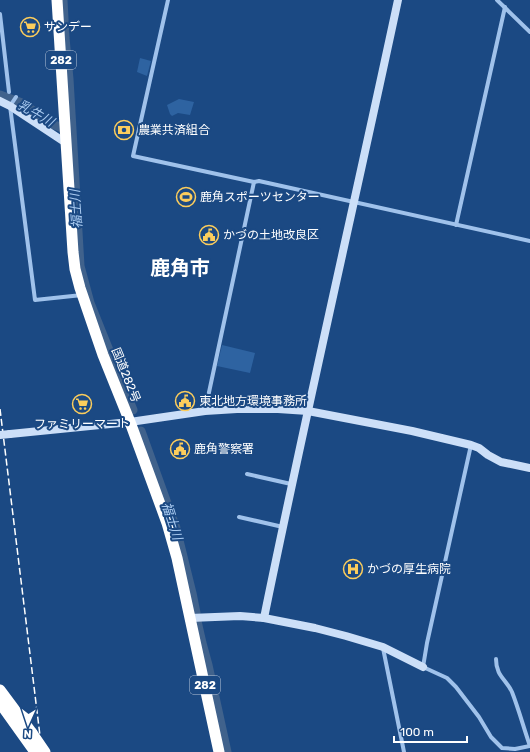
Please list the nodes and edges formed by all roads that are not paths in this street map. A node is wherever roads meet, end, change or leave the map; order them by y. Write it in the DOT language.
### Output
graph roads {
  1 [pos="57,0"];
  2 [pos="168,0"];
  3 [pos="398,0"];
  4 [pos="497,0"];
  5 [pos="505,7"];
  6 [pos="0,14"];
  7 [pos="530,32"];
  8 [pos="9,92"];
  9 [pos="16,97"];
  10 [pos="0,101"];
  11 [pos="11,105"];
  12 [pos="66,140"];
  13 [pos="254,182"];
  14 [pos="354,202"];
  15 [pos="456,224"];
  16 [pos="530,241"];
  17 [pos="82,295"];
  18 [pos="205,411"];
  19 [pos="308,411"];
  20 [pos="130,422"];
  21 [pos="0,435"];
  22 [pos="471,445"];
  23 [pos="530,468"];
  24 [pos="246,474"];
  25 [pos="292,484"];
  26 [pos="239,517"];
  27 [pos="283,527"];
  28 [pos="190,618"];
  29 [pos="264,618"];
  30 [pos="382,647"];
  31 [pos="496,659"];
  32 [pos="423,667"];
  33 [pos="0,690"];
  34 [pos="0,703"];
  35 [pos="530,746"];
  36 [pos="501,750"];
  37 [pos="38,751"];
  38 [pos="220,752"];
  39 [pos="404,752"];
  1 -- 12 [label="highway, 国道282号 / 282"];
  2 -- 13 [label="street"];
  3 -- 14 [label="street"];
  4 -- 5 [label="street"];
  5 -- 7 [label="street"];
  5 -- 15 [label="street"];
  6 -- 8 [label="street"];
  9 -- 11 [label="street"];
  10 -- 11 [label="street"];
  11 -- 12 [label="street"];
  11 -- 17 [label="street"];
  12 -- 17 [label="highway, 国道282号 / 282"];
  13 -- 14 [label="street"];
  13 -- 18 [label="street"];
  14 -- 15 [label="street"];
  14 -- 19 [label="street"];
  15 -- 16 [label="street"];
  17 -- 20 [label="highway, 国道282号 / 282"];
  18 -- 19 [label="street"];
  18 -- 20 [label="street"];
  19 -- 22 [label="street"];
  19 -- 25 [label="street"];
  20 -- 21 [label="street, bridge"];
  20 -- 28 [label="highway, 国道282号 / 282"];
  22 -- 23 [label="street"];
  22 -- 32 [label="street"];
  24 -- 25 [label="street"];
  25 -- 27 [label="street"];
  26 -- 27 [label="street"];
  27 -- 29 [label="street"];
  28 -- 29 [label="street"];
  28 -- 38 [label="highway, 国道282号 / 282"];
  29 -- 30 [label="street"];
  30 -- 32 [label="street"];
  30 -- 39 [label="street"];
  31 -- 35 [label="street"];
  32 -- 36 [label="street"];
  33 -- 37 [label="highway, bridge"];
  34 -- 37 [label="highway"];
  35 -- 36 [label="street"];
}
